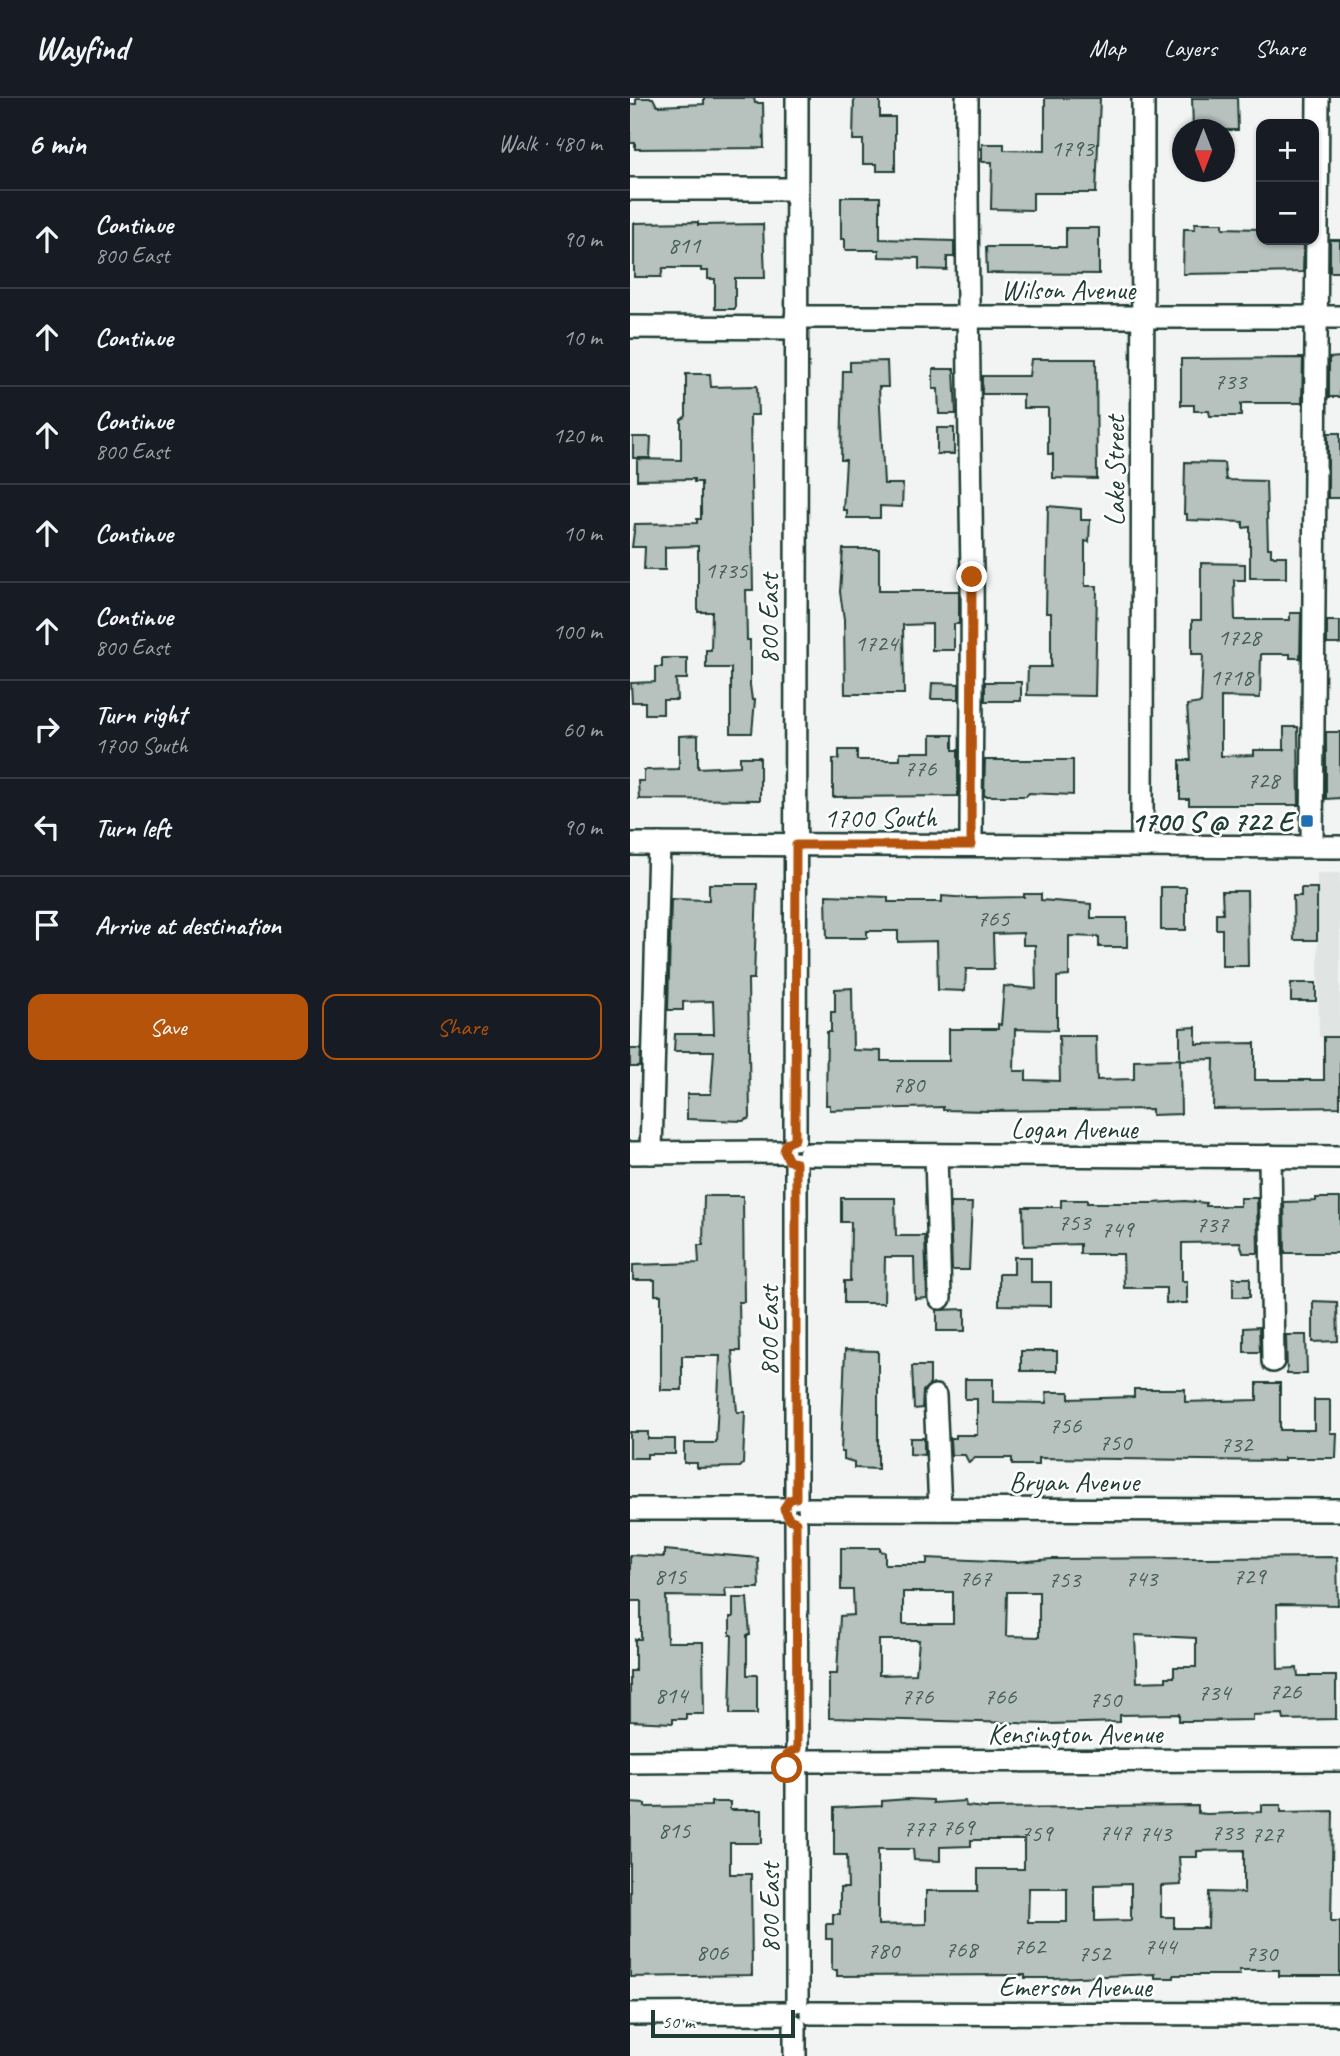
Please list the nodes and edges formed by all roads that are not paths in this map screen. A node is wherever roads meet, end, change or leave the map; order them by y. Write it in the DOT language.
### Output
graph roads {
  1 [pos="797,98"];
  2 [pos="967,98"];
  3 [pos="1143,98"];
  4 [pos="1318,98"];
  5 [pos="630,189"];
  6 [pos="796,189"];
  7 [pos="968,317"];
  8 [pos="1143,317"];
  9 [pos="1315,317"];
  10 [pos="1340,317"];
  11 [pos="796,322"];
  12 [pos="630,327"];
  13 [pos="630,844"];
  14 [pos="659,844"];
  15 [pos="1142,844"];
  16 [pos="796,845"];
  17 [pos="971,845"];
  18 [pos="1312,846"];
  19 [pos="1340,847"];
  20 [pos="796,1152"];
  21 [pos="641,1153"];
  22 [pos="936,1155"];
  23 [pos="1270,1156"];
  24 [pos="1340,1157"];
  25 [pos="940,1298"];
  26 [pos="1273,1361"];
  27 [pos="935,1396"];
  28 [pos="630,1509"];
  29 [pos="796,1509"];
  30 [pos="940,1509"];
  31 [pos="1340,1510"];
  32 [pos="1340,1760"];
  33 [pos="797,1761"];
  34 [pos="630,1762"];
  35 [pos="797,2013"];
  36 [pos="630,2014"];
  37 [pos="1340,2014"];
  38 [pos="795,2056"];
  1 -- 6 [label="street, 800 East"];
  2 -- 7 [label="street"];
  3 -- 8 [label="street, Lake Street"];
  4 -- 9 [label="street"];
  5 -- 6 [label="street"];
  6 -- 11 [label="street, 800 East"];
  7 -- 8 [label="street, Wilson Avenue"];
  7 -- 11 [label="street, Wilson Avenue"];
  7 -- 17 [label="street"];
  8 -- 9 [label="street, Wilson Avenue"];
  8 -- 15 [label="street, Lake Street"];
  9 -- 10 [label="street, Wilson Avenue"];
  9 -- 18 [label="street"];
  11 -- 12 [label="street, Wilson Avenue"];
  11 -- 16 [label="street, 800 East"];
  13 -- 14 [label="street, 1700 South"];
  14 -- 16 [label="street, 1700 South"];
  14 -- 21 [label="street"];
  15 -- 17 [label="street, 1700 South"];
  15 -- 18 [label="street, 1700 South"];
  16 -- 17 [label="street, 1700 South"];
  16 -- 20 [label="street, 800 East"];
  18 -- 19 [label="street, 1700 South"];
  20 -- 21 [label="street, Logan Avenue"];
  20 -- 22 [label="street, Logan Avenue"];
  20 -- 29 [label="street, 800 East"];
  22 -- 23 [label="street, Logan Avenue"];
  22 -- 25 [label="street"];
  23 -- 24 [label="street, Logan Avenue"];
  23 -- 26 [label="street"];
  27 -- 30 [label="street"];
  28 -- 29 [label="street, Bryan Avenue"];
  29 -- 30 [label="street, Bryan Avenue"];
  29 -- 33 [label="street, 800 East"];
  30 -- 31 [label="street, Bryan Avenue"];
  32 -- 33 [label="street, Kensington Avenue"];
  33 -- 34 [label="street, Kensington Avenue"];
  33 -- 35 [label="street, 800 East"];
  35 -- 36 [label="street, Emerson Avenue"];
  35 -- 37 [label="street, Emerson Avenue"];
  35 -- 38 [label="street, 800 East"];
}
